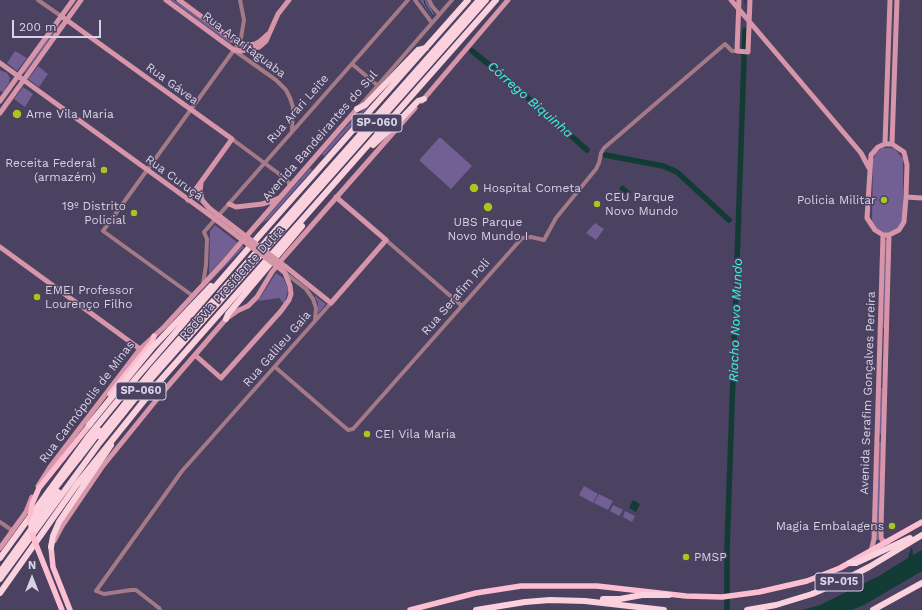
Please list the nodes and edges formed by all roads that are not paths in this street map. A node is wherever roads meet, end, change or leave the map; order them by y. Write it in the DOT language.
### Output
graph roads {
  1 [pos="38,0"];
  2 [pos="73,0"];
  3 [pos="81,0"];
  4 [pos="166,0"];
  5 [pos="179,0"];
  6 [pos="240,0"];
  7 [pos="289,0"];
  8 [pos="408,0"];
  9 [pos="415,0"];
  10 [pos="429,0"];
  11 [pos="452,0"];
  12 [pos="468,0"];
  13 [pos="479,0"];
  14 [pos="486,0"];
  15 [pos="496,0"];
  16 [pos="508,0"];
  17 [pos="731,0"];
  18 [pos="739,0"];
  19 [pos="750,0"];
  20 [pos="890,0"];
  21 [pos="897,0"];
  22 [pos="740,11"];
  23 [pos="439,14"];
  24 [pos="61,16"];
  25 [pos="67,20"];
  26 [pos="748,21"];
  27 [pos="432,23"];
  28 [pos="271,30"];
  29 [pos="237,42"];
  30 [pos="426,48"];
  31 [pos="234,50"];
  32 [pos="738,51"];
  33 [pos="0,63"];
  34 [pos="352,64"];
  35 [pos="8,70"];
  36 [pos="18,76"];
  37 [pos="24,80"];
  38 [pos="11,85"];
  39 [pos="377,85"];
  40 [pos="424,99"];
  41 [pos="0,101"];
  42 [pos="357,109"];
  43 [pos="191,110"];
  44 [pos="0,113"];
  45 [pos="293,117"];
  46 [pos="298,124"];
  47 [pos="292,132"];
  48 [pos="232,139"];
  49 [pos="885,144"];
  50 [pos="892,144"];
  51 [pos="364,151"];
  52 [pos="861,153"];
  53 [pos="871,155"];
  54 [pos="264,163"];
  55 [pos="869,168"];
  56 [pos="147,170"];
  57 [pos="202,182"];
  58 [pos="289,188"];
  59 [pos="284,195"];
  60 [pos="336,197"];
  61 [pos="906,197"];
  62 [pos="922,198"];
  63 [pos="188,200"];
  64 [pos="229,204"];
  65 [pos="311,210"];
  66 [pos="208,211"];
  67 [pos="883,235"];
  68 [pos="889,235"];
  69 [pos="386,240"];
  70 [pos="0,247"];
  71 [pos="245,252"];
  72 [pos="285,270"];
  73 [pos="203,285"];
  74 [pos="193,296"];
  75 [pos="331,303"];
  76 [pos="462,306"];
  77 [pos="226,319"];
  78 [pos="314,322"];
  79 [pos="154,336"];
  80 [pos="140,349"];
  81 [pos="195,355"];
  82 [pos="275,367"];
  83 [pos="123,407"];
  84 [pos="89,425"];
  85 [pos="117,434"];
  86 [pos="0,522"];
  87 [pos="922,522"];
  88 [pos="32,530"];
  89 [pos="13,531"];
  90 [pos="41,535"];
  91 [pos="920,536"];
  92 [pos="888,542"];
  93 [pos="51,547"];
  94 [pos="0,548"];
  95 [pos="871,551"];
  96 [pos="0,558"];
  97 [pos="850,563"];
  98 [pos="0,572"];
  99 [pos="0,579"];
  100 [pos="922,583"];
  101 [pos="0,587"];
  102 [pos="0,593"];
  103 [pos="669,594"];
  104 [pos="585,601"];
  105 [pos="62,610"];
  106 [pos="70,610"];
  107 [pos="160,610"];
  108 [pos="410,610"];
  109 [pos="476,610"];
  110 [pos="664,610"];
  111 [pos="747,610"];
  112 [pos="873,610"];
  1 -- 24 [label="street, Rua Gávea"];
  2 -- 24 [label="main road"];
  3 -- 25 [label="main road"];
  4 -- 31 [label="main road, Rua Araritaguaba"];
  5 -- 29 [label="main road, Rua Araritaguaba"];
  6 -- 29 [label="street"];
  7 -- 28 [label="main road"];
  8 -- 34 [label="street, Rua Arari Leite"];
  9 -- 27 [label="street"];
  10 -- 23 [label="street"];
  11 -- 23 [label="street, Avenida Bandeirantes do Sul"];
  12 -- 30 [label="highway, Rodovia Presidente Dutra / SP-060"];
  13 -- 83 [label="highway, Rodovia Presidente Dutra / SP-060"];
  14 -- 99 [label="highway, Rodovia Presidente Dutra / SP-060"];
  15 -- 51 [label="highway, Rodovia Presidente Dutra / SP-060"];
  16 -- 40 [label="main road"];
  17 -- 22 [label="main road"];
  18 -- 22 [label="main road"];
  19 -- 26 [label="main road"];
  20 -- 49 [label="main road"];
  21 -- 50 [label="main road"];
  22 -- 26 [label="main road"];
  22 -- 32 [label="main road"];
  23 -- 27 [label="street, Avenida Bandeirantes do Sul"];
  24 -- 25 [label="main road, Rua Gávea"];
  24 -- 36 [label="main road"];
  25 -- 37 [label="main road"];
  25 -- 43 [label="main road, Rua Gávea"];
  26 -- 32 [label="main road"];
  26 -- 52 [label="main road"];
  27 -- 39 [label="street, Avenida Bandeirantes do Sul"];
  28 -- 29 [label="main road"];
  28 -- 31 [label="main road"];
  29 -- 31 [label="street"];
  30 -- 42 [label="highway"];
  30 -- 71 [label="highway, Rodovia Presidente Dutra / SP-060"];
  31 -- 43 [label="street"];
  31 -- 45 [label="street, Rua Araritaguaba"];
  32 -- 76 [label="street, Rua Serafim Poli"];
  33 -- 35 [label="main road, Rua Curuçá"];
  34 -- 39 [label="street"];
  34 -- 46 [label="street, Rua Arari Leite"];
  35 -- 36 [label="main road, Rua Curuçá"];
  35 -- 38 [label="main road"];
  36 -- 37 [label="main road, Rua Curuçá"];
  36 -- 38 [label="main road"];
  37 -- 44 [label="main road"];
  37 -- 56 [label="main road, Rua Curuçá"];
  38 -- 41 [label="main road"];
  39 -- 42 [label="street, Avenida Bandeirantes do Sul"];
  40 -- 51 [label="highway"];
  40 -- 60 [label="main road"];
  42 -- 58 [label="main road, Avenida Bandeirantes do Sul"];
  43 -- 48 [label="main road, Rua Gávea"];
  43 -- 56 [label="street"];
  45 -- 46 [label="street, Rua Araritaguaba"];
  45 -- 47 [label="street, Rua Araritaguaba"];
  46 -- 47 [label="street, Rua Arari Leite"];
  47 -- 54 [label="street, Rua Arari Leite"];
  48 -- 54 [label="street, Rua Gávea"];
  48 -- 57 [label="main road"];
  49 -- 50 [label="main road"];
  49 -- 53 [label="main road"];
  50 -- 61 [label="main road"];
  51 -- 65 [label="highway, Rodovia Presidente Dutra / SP-060"];
  52 -- 53 [label="main road"];
  52 -- 55 [label="main road"];
  53 -- 55 [label="main road"];
  54 -- 58 [label="street, Rua Gávea"];
  54 -- 64 [label="street, Rua Arari Leite"];
  55 -- 67 [label="main road"];
  56 -- 63 [label="main road, Rua Curuçá"];
  56 -- 74 [label="street"];
  57 -- 63 [label="main road"];
  57 -- 66 [label="main road, Rua Curuçá"];
  58 -- 59 [label="main road, Avenida Bandeirantes do Sul"];
  59 -- 64 [label="main road"];
  59 -- 73 [label="main road, Avenida Bandeirantes do Sul"];
  60 -- 69 [label="main road"];
  60 -- 77 [label="main road"];
  61 -- 62 [label="main road"];
  61 -- 68 [label="main road"];
  63 -- 66 [label="main road, Rua Curuçá"];
  64 -- 73 [label="street, Rua Arari Leite"];
  65 -- 77 [label="highway"];
  65 -- 85 [label="highway, Rodovia Presidente Dutra / SP-060"];
  66 -- 72 [label="main road, Rua Curuçá, bridge"];
  67 -- 68 [label="main road"];
  67 -- 95 [label="main road, Avenida Serafim Gonçalves Pereira"];
  68 -- 92 [label="main road, Avenida Serafim Gonçalves Pereira"];
  69 -- 75 [label="main road, Rua Galileu Gaia"];
  69 -- 76 [label="street"];
  70 -- 80 [label="main road"];
  71 -- 84 [label="highway"];
  71 -- 96 [label="highway, Rodovia Presidente Dutra / SP-060"];
  72 -- 75 [label="main road, Rua Curuçá"];
  72 -- 78 [label="street, Rua Curuçá"];
  72 -- 81 [label="main road"];
  73 -- 74 [label="main road, Rua Carmópolis de Minas"];
  74 -- 79 [label="main road, Rua Carmópolis de Minas"];
  75 -- 78 [label="street, Rua Galileu Gaia"];
  76 -- 82 [label="street, Rua Serafim Poli"];
  77 -- 81 [label="main road"];
  78 -- 82 [label="street, Rua Galileu Gaia"];
  79 -- 80 [label="main road, Rua Carmópolis de Minas"];
  79 -- 84 [label="highway"];
  80 -- 89 [label="main road, Rua Carmópolis de Minas"];
  81 -- 93 [label="main road"];
  82 -- 107 [label="street, Rua Galileu Gaia"];
  83 -- 88 [label="highway, bridge"];
  83 -- 98 [label="highway, Rodovia Presidente Dutra / SP-060"];
  84 -- 88 [label="highway, bridge"];
  85 -- 90 [label="highway, Rodovia Presidente Dutra / SP-060"];
  85 -- 93 [label="highway"];
  86 -- 89 [label="street"];
  87 -- 92 [label="highway"];
  88 -- 105 [label="highway, bridge"];
  89 -- 94 [label="main road, Rua Carmópolis de Minas"];
  90 -- 101 [label="highway"];
  90 -- 102 [label="highway, Rodovia Presidente Dutra"];
  91 -- 97 [label="highway"];
  91 -- 111 [label="highway, SP-015"];
  92 -- 95 [label="highway"];
  93 -- 106 [label="highway"];
  95 -- 97 [label="highway"];
  97 -- 103 [label="highway"];
  100 -- 112 [label="highway"];
  103 -- 104 [label="highway"];
  103 -- 108 [label="highway"];
  104 -- 109 [label="highway"];
  104 -- 110 [label="highway"];
}
